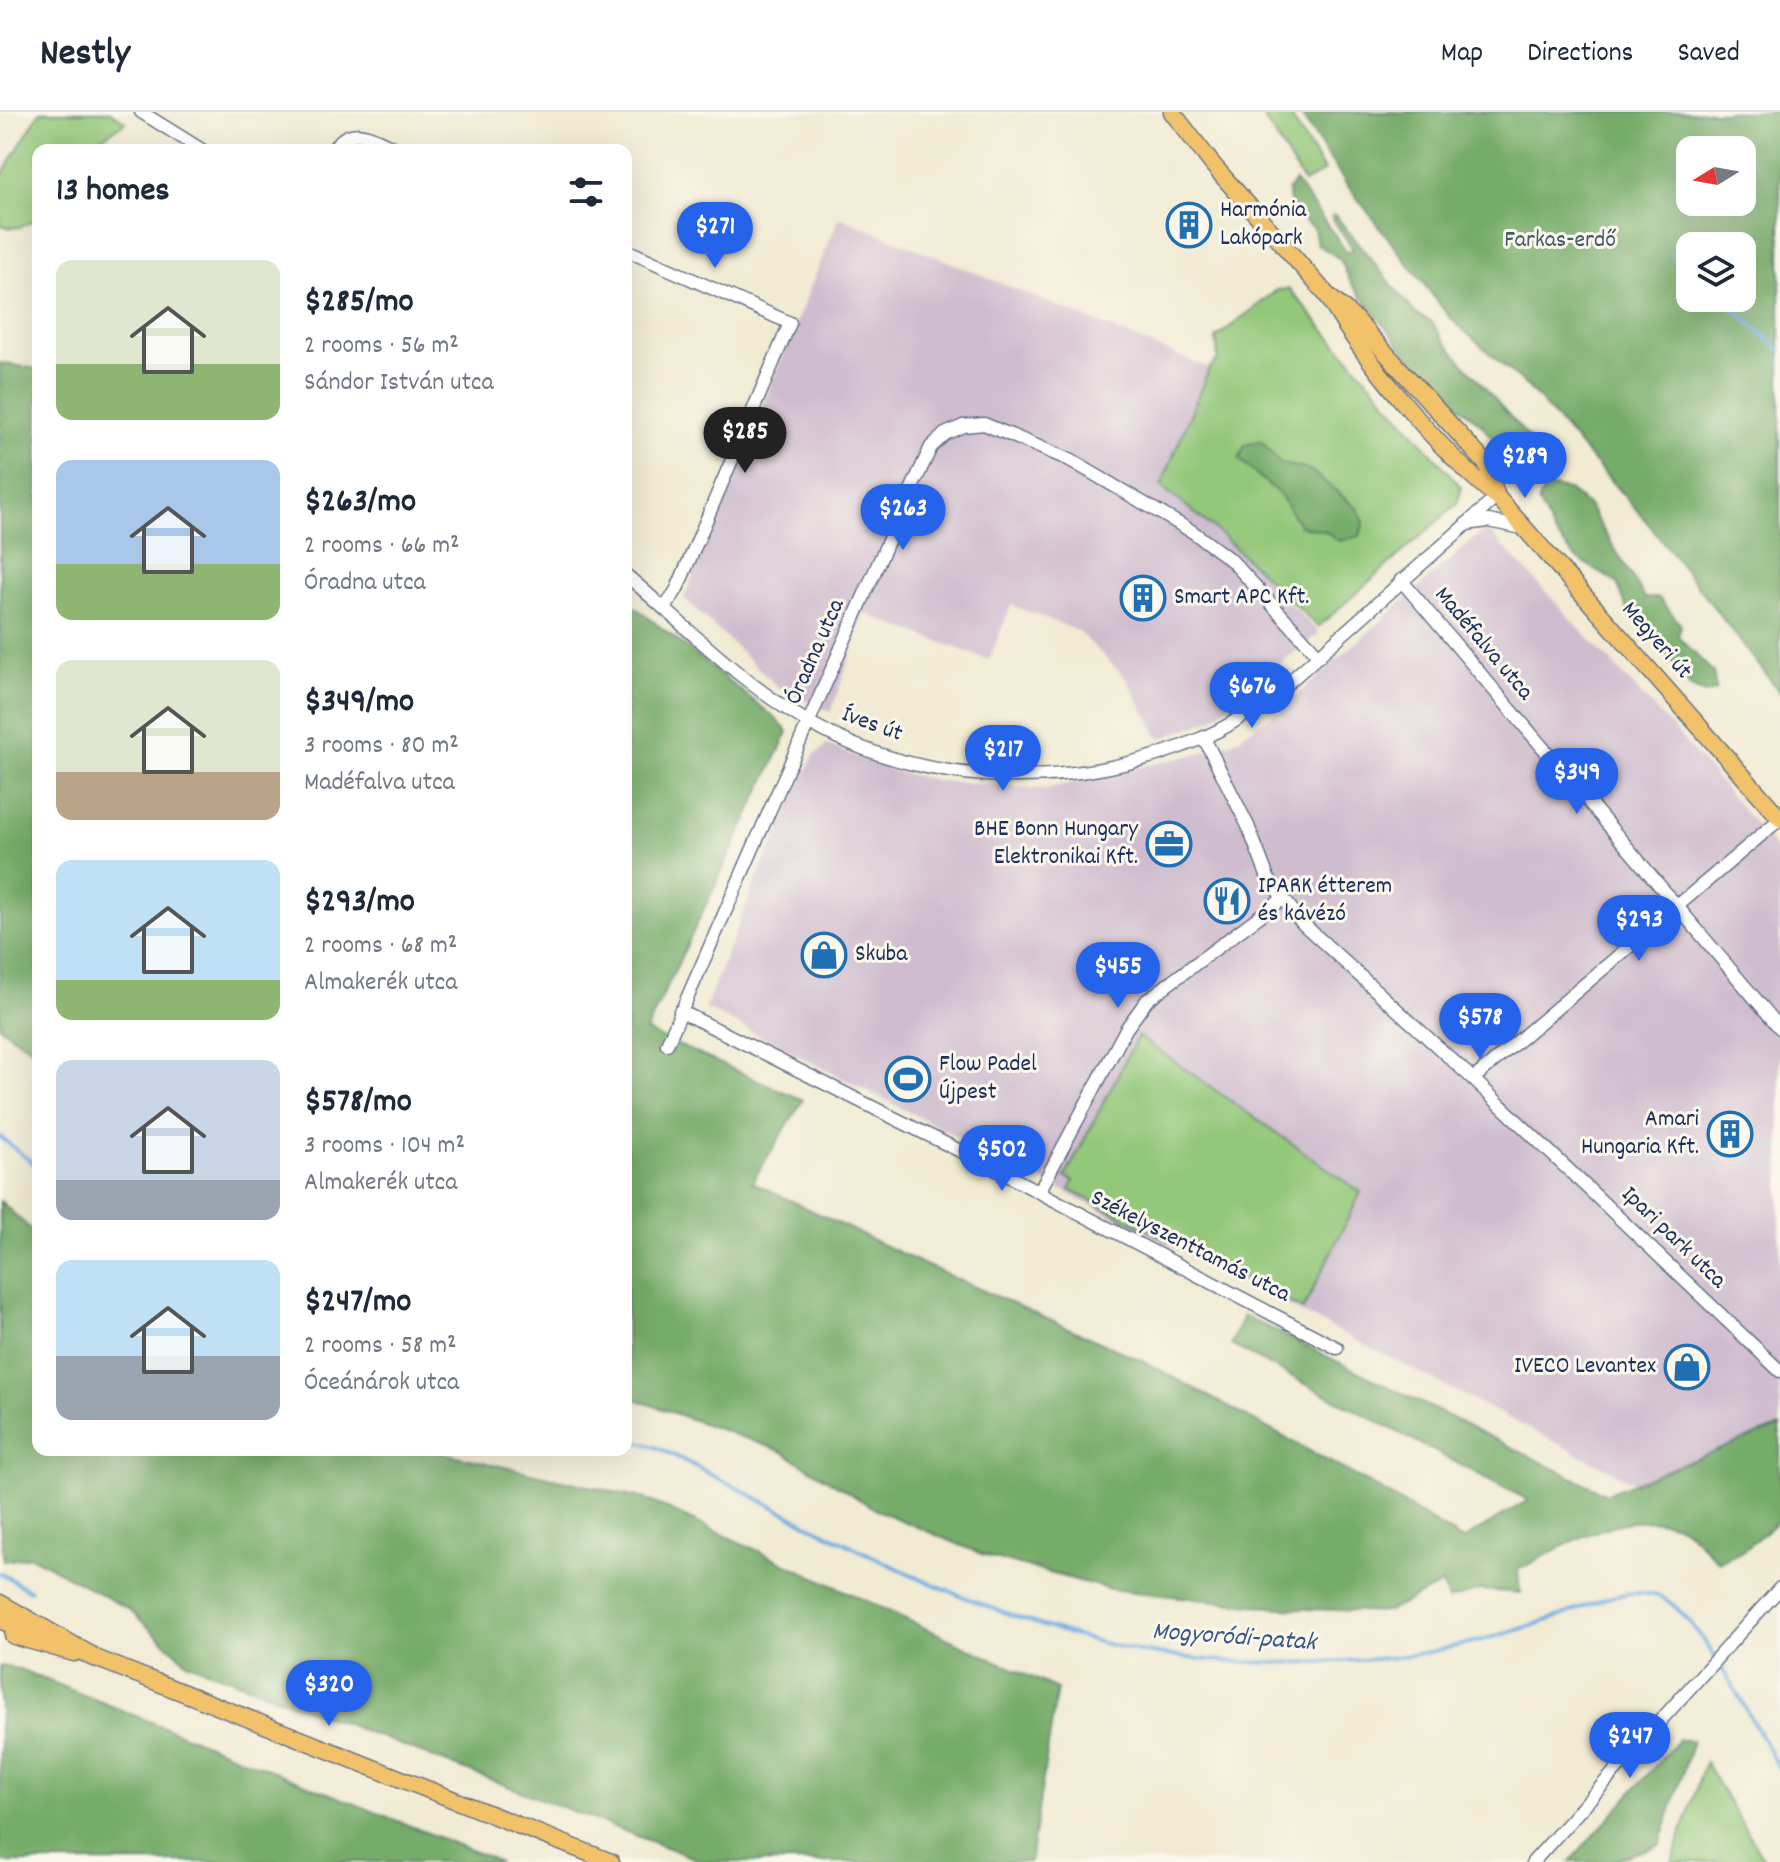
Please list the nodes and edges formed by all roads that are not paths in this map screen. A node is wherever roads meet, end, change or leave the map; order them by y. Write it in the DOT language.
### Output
graph roads {
  1 [pos="141,112"];
  2 [pos="1172,112"];
  3 [pos="192,144"];
  4 [pos="338,144"];
  5 [pos="385,144"];
  6 [pos="632,253"];
  7 [pos="1497,497"];
  8 [pos="1463,525"];
  9 [pos="1523,528"];
  10 [pos="632,580"];
  11 [pos="1401,580"];
  12 [pos="665,608"];
  13 [pos="1319,656"];
  14 [pos="809,723"];
  15 [pos="1204,738"];
  16 [pos="1780,819"];
  17 [pos="1281,900"];
  18 [pos="1677,908"];
  19 [pos="680,1011"];
  20 [pos="1780,1028"];
  21 [pos="667,1044"];
  22 [pos="1473,1079"];
  23 [pos="1039,1192"];
  24 [pos="1337,1348"];
  25 [pos="1780,1371"];
  26 [pos="1780,1588"];
  27 [pos="0,1604"];
  28 [pos="0,1619"];
  29 [pos="0,1630"];
  30 [pos="93,1657"];
  31 [pos="611,1862"];
  32 [pos="1533,1862"];
  1 -- 3 [label="street"];
  2 -- 7 [label="main road, Megyeri út"];
  4 -- 5 [label="street"];
  6 -- 12 [label="street"];
  7 -- 8 [label="street, Íves út"];
  7 -- 9 [label="main road, Megyeri út"];
  8 -- 9 [label="street"];
  8 -- 11 [label="street, Íves út"];
  9 -- 16 [label="main road, Megyeri út"];
  10 -- 12 [label="street, Íves út"];
  11 -- 13 [label="street, Íves út"];
  11 -- 18 [label="street, Madéfalva utca"];
  12 -- 14 [label="street, Íves út"];
  13 -- 14 [label="street, Óradna utca"];
  13 -- 15 [label="street, Íves út"];
  14 -- 15 [label="street, Íves út"];
  14 -- 19 [label="street, Óradna utca"];
  15 -- 17 [label="street, Ipari park utca"];
  16 -- 18 [label="street"];
  17 -- 22 [label="street, Ipari park utca"];
  17 -- 23 [label="street"];
  18 -- 20 [label="street, Madéfalva utca"];
  18 -- 22 [label="street"];
  19 -- 21 [label="street, Óradna utca"];
  19 -- 23 [label="street, Székelyszenttamás utca"];
  22 -- 25 [label="street, Ipari park utca"];
  23 -- 24 [label="street, Székelyszenttamás utca"];
  26 -- 32 [label="street"];
  27 -- 30 [label="highway"];
  28 -- 30 [label="highway"];
  29 -- 30 [label="highway"];
  30 -- 31 [label="main road"];
}
